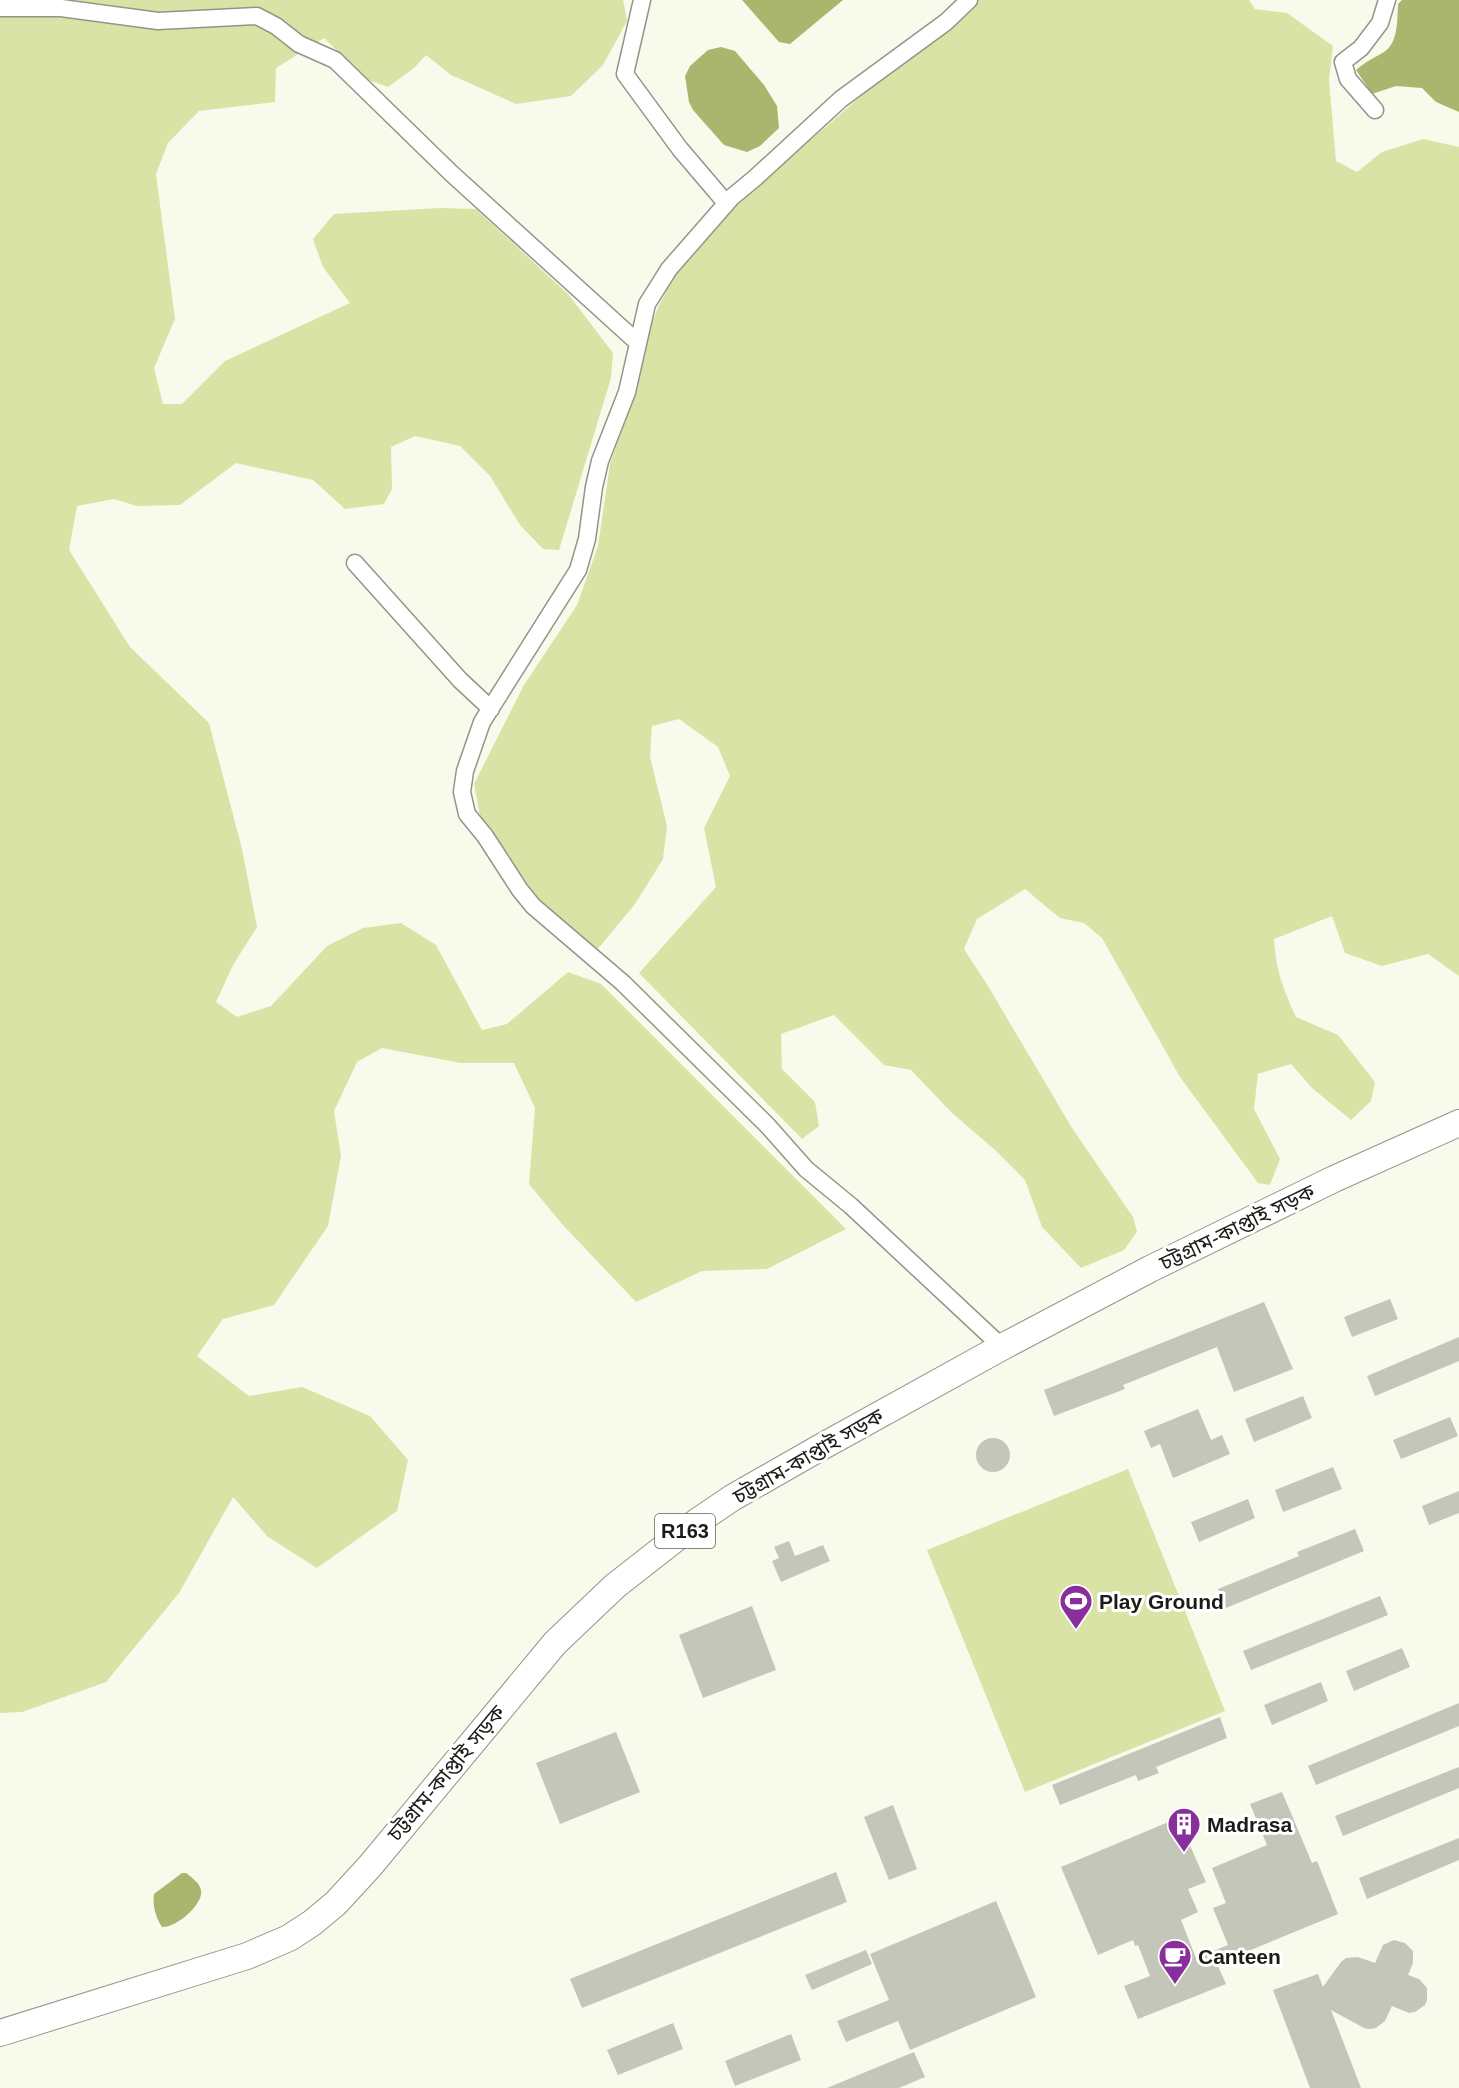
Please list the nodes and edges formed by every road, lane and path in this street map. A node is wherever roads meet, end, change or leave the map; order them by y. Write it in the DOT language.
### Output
graph roads {
  1 [pos="642,0"];
  2 [pos="969,0"];
  3 [pos="1387,0"];
  4 [pos="0,8"];
  5 [pos="1375,110"];
  6 [pos="726,203"];
  7 [pos="637,342"];
  8 [pos="355,563"];
  9 [pos="491,709"];
  10 [pos="1459,1123"];
  11 [pos="1002,1347"];
  12 [pos="0,2033"];
  1 -- 6 [label="street"];
  2 -- 6 [label="street"];
  3 -- 5 [label="street"];
  4 -- 7 [label="street"];
  6 -- 7 [label="street"];
  7 -- 9 [label="street"];
  8 -- 9 [label="street"];
  9 -- 11 [label="street"];
  10 -- 11 [label="main road, চট্টগ্রাম-কাপ্তাই সড়ক / R163"];
  11 -- 12 [label="main road, চট্টগ্রাম-কাপ্তাই সড়ক / R163"];
}
